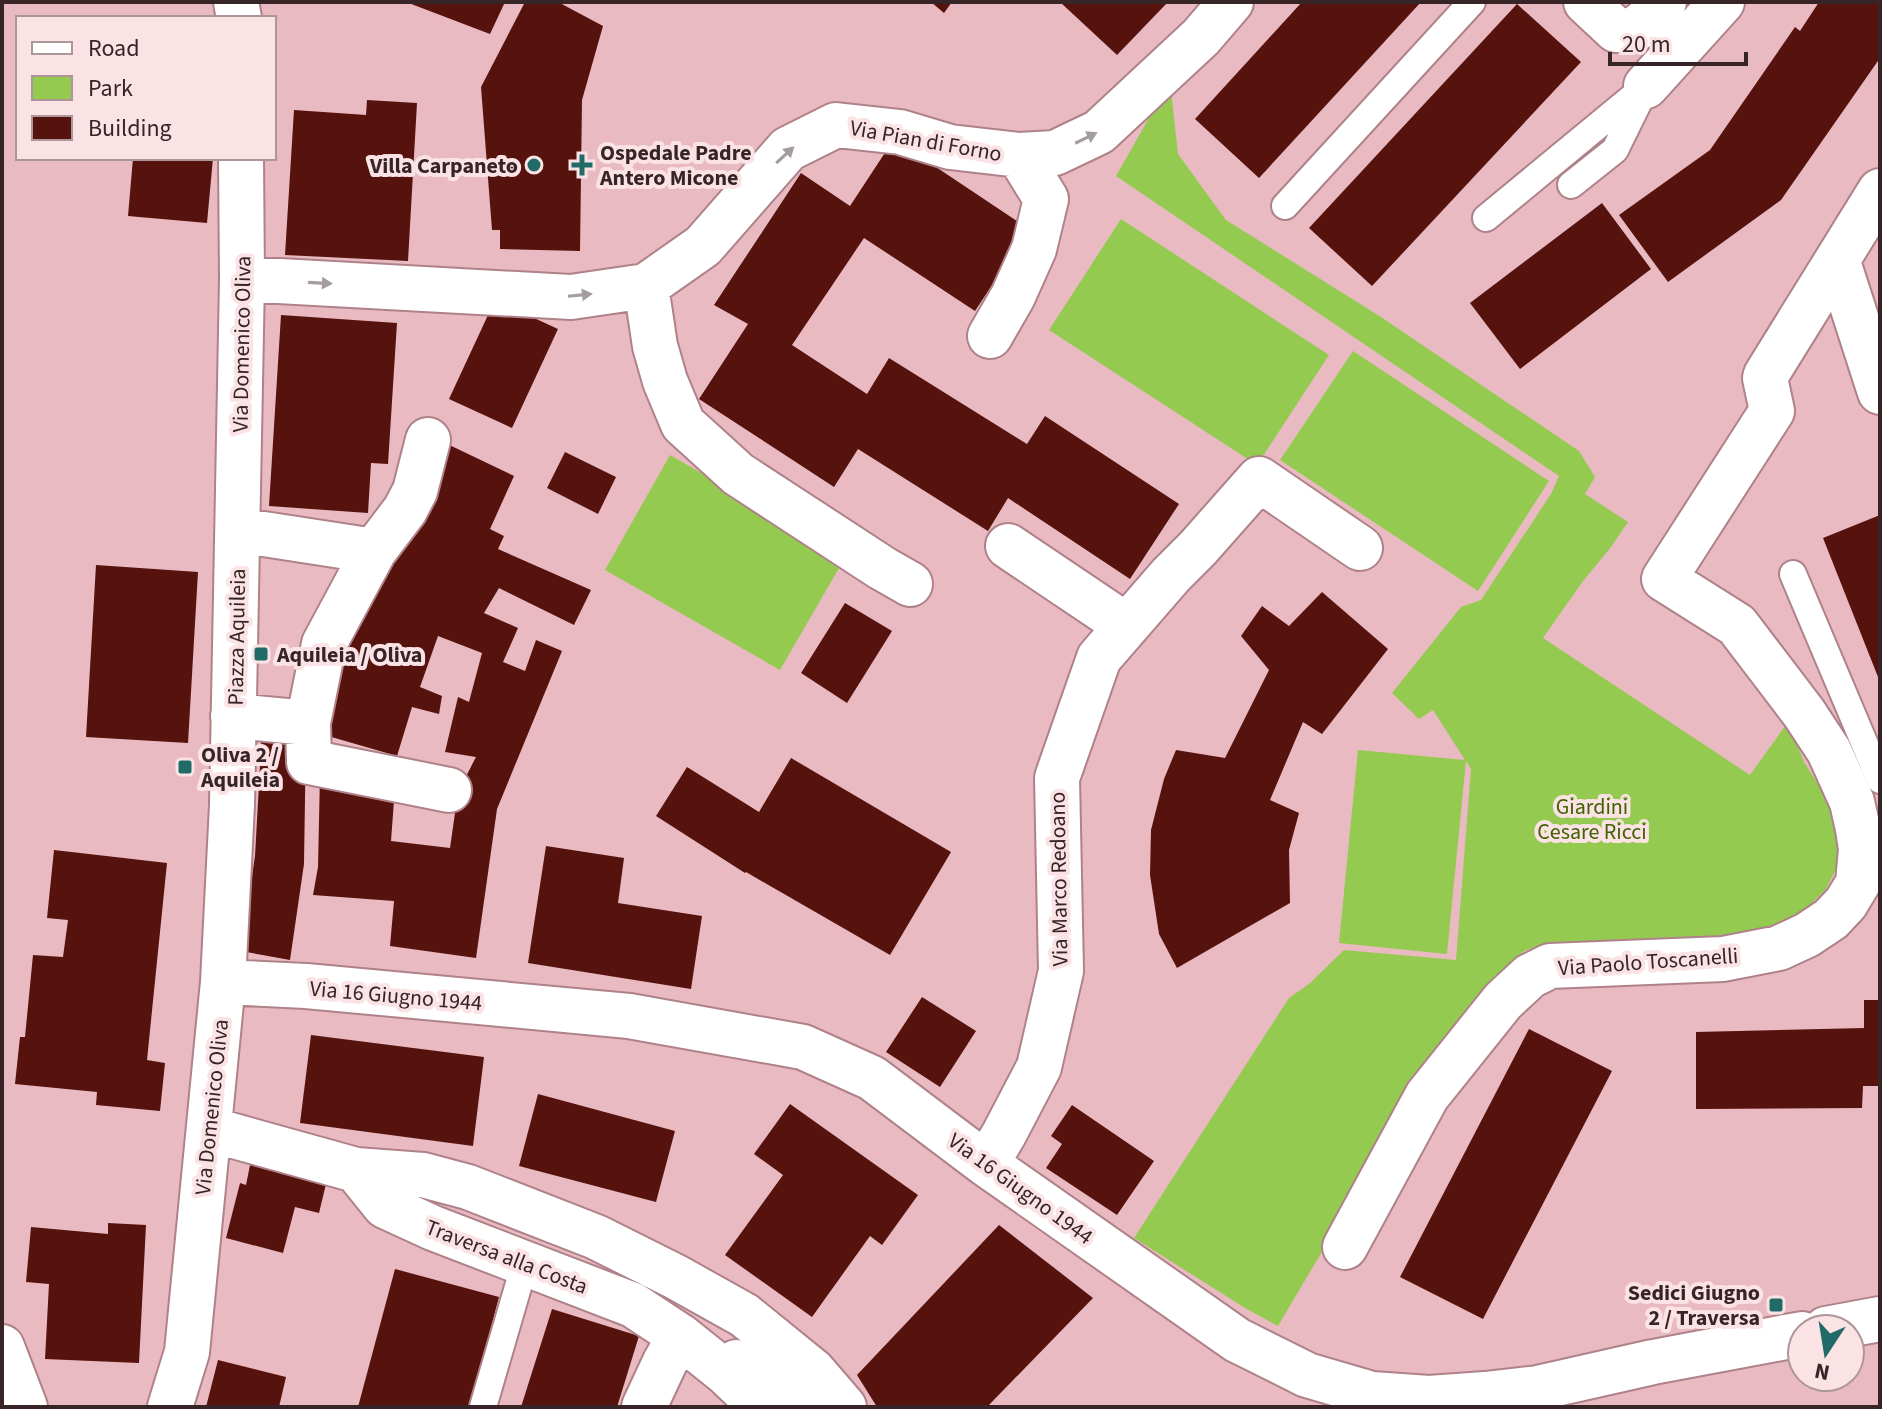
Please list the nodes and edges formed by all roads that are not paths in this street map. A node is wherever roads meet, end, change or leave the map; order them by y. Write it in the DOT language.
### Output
graph roads {
  1 [pos="1231,2"];
  2 [pos="1472,2"];
  3 [pos="1586,2"];
  4 [pos="1664,2"];
  5 [pos="1722,2"];
  6 [pos="1646,86"];
  7 [pos="1019,155"];
  8 [pos="241,160"];
  9 [pos="1571,185"];
  10 [pos="1880,191"];
  11 [pos="1285,206"];
  12 [pos="1486,218"];
  13 [pos="1838,262"];
  14 [pos="242,279"];
  15 [pos="646,286"];
  16 [pos="990,336"];
  17 [pos="1880,392"];
  18 [pos="428,440"];
  19 [pos="238,530"];
  20 [pos="1008,546"];
  21 [pos="1360,548"];
  22 [pos="374,551"];
  23 [pos="1793,574"];
  24 [pos="910,584"];
  25 [pos="1127,626"];
  26 [pos="233,716"];
  27 [pos="308,723"];
  28 [pos="1880,780"];
  29 [pos="449,790"];
  30 [pos="1870,846"];
  31 [pos="223,982"];
  32 [pos="209,1129"];
  33 [pos="986,1164"];
  34 [pos="356,1170"];
  35 [pos="1345,1247"];
  36 [pos="525,1263"];
  37 [pos="680,1336"];
  38 [pos="1786,1337"];
  39 [pos="2,1347"];
  40 [pos="25,1407"];
  41 [pos="170,1407"];
  42 [pos="483,1407"];
  43 [pos="644,1407"];
  44 [pos="762,1407"];
  45 [pos="795,1407"];
  46 [pos="844,1407"];
  7 -- 1 [label="street, Via Pian di Forno, one-way"];
  2 -- 11 [label="lane"];
  3 -- 4 [label="street"];
  5 -- 6 [label="street"];
  6 -- 9 [label="lane"];
  6 -- 12 [label="lane"];
  15 -- 7 [label="street, Via Pian di Forno, one-way"];
  7 -- 16 [label="street"];
  8 -- 14 [label="street, Via Domenico Oliva"];
  10 -- 13 [label="street"];
  13 -- 17 [label="street"];
  13 -- 30 [label="street, Via Paolo Toscanelli"];
  14 -- 15 [label="street, Via Pian di Forno, one-way"];
  14 -- 19 [label="street, Via Domenico Oliva"];
  15 -- 24 [label="street"];
  18 -- 22 [label="street"];
  19 -- 22 [label="street"];
  19 -- 26 [label="street, Piazza Aquileia"];
  20 -- 25 [label="street"];
  21 -- 25 [label="street, Via Marco Redoano"];
  22 -- 27 [label="street"];
  23 -- 28 [label="lane"];
  25 -- 33 [label="street, Via Marco Redoano"];
  26 -- 27 [label="street, Piazza Aquileia"];
  26 -- 31 [label="street, Via Domenico Oliva"];
  27 -- 29 [label="street"];
  30 -- 35 [label="street, Via Paolo Toscanelli"];
  31 -- 32 [label="street, Via Domenico Oliva"];
  31 -- 33 [label="street, Via 16 Giugno 1944"];
  32 -- 34 [label="street"];
  32 -- 41 [label="street, Via Domenico Oliva"];
  33 -- 38 [label="street, Via 16 Giugno 1944"];
  34 -- 36 [label="street, Traversa alla Costa"];
  34 -- 46 [label="street"];
  36 -- 37 [label="street, Traversa alla Costa"];
  36 -- 42 [label="lane"];
  37 -- 43 [label="street"];
  37 -- 44 [label="street"];
  37 -- 45 [label="street, Traversa alla Costa"];
  39 -- 40 [label="street"];
}
